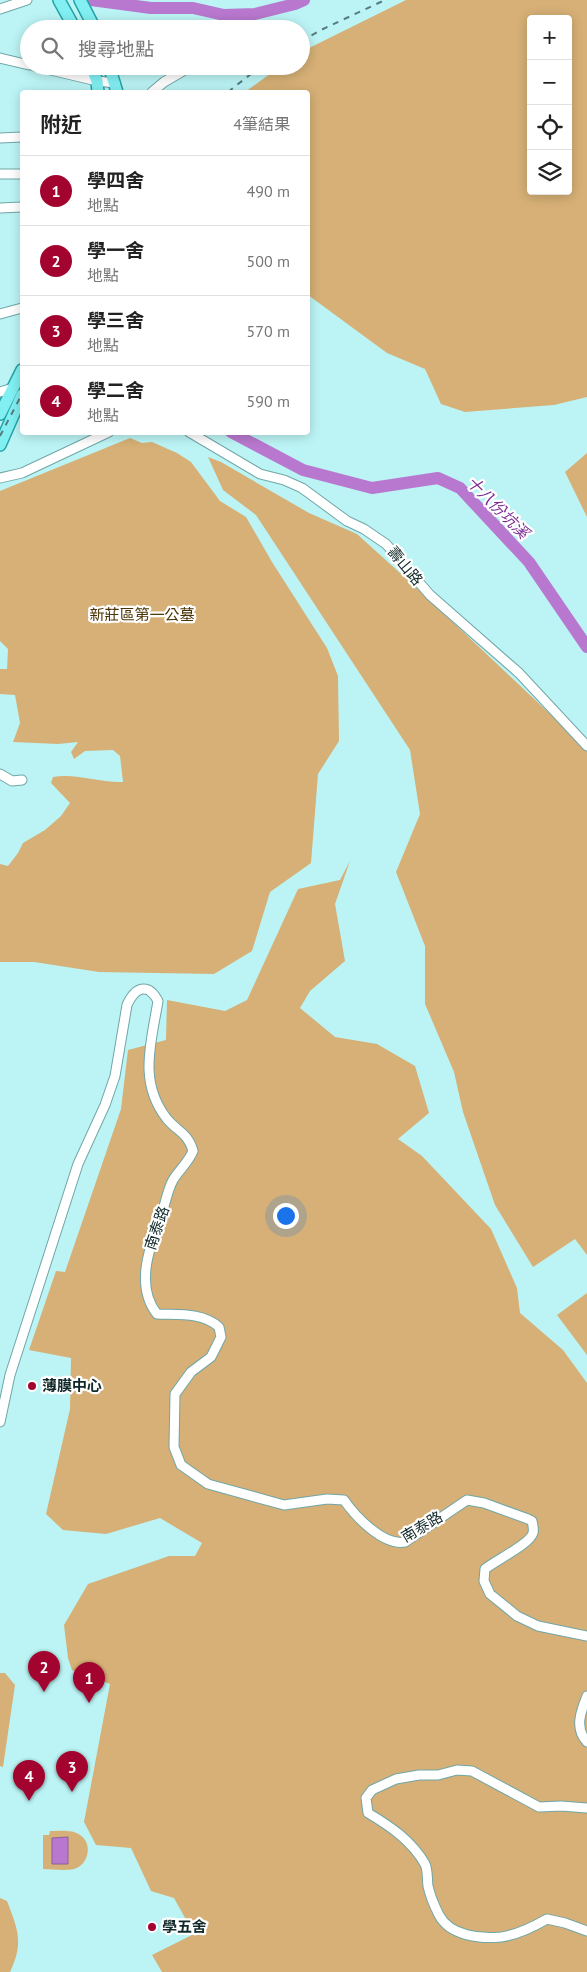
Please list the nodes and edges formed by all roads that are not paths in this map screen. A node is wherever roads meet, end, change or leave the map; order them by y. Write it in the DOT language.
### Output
graph roads {
  1 [pos="27,0"];
  2 [pos="60,0"];
  3 [pos="80,0"];
  4 [pos="0,9"];
  5 [pos="70,20"];
  6 [pos="90,20"];
  7 [pos="0,58"];
  8 [pos="20,63"];
  9 [pos="61,75"];
  10 [pos="112,75"];
  11 [pos="176,75"];
  12 [pos="97,87"];
  13 [pos="118,90"];
  14 [pos="154,90"];
  15 [pos="20,137"];
  16 [pos="0,138"];
  17 [pos="0,174"];
  18 [pos="20,174"];
  19 [pos="20,207"];
  20 [pos="0,208"];
  21 [pos="20,309"];
  22 [pos="0,314"];
  23 [pos="0,392"];
  24 [pos="18,392"];
  25 [pos="0,414"];
  26 [pos="103,435"];
  27 [pos="194,435"];
  28 [pos="0,445"];
  29 [pos="0,478"];
  30 [pos="587,746"];
  31 [pos="0,774"];
  32 [pos="22,780"];
  33 [pos="0,1422"];
  34 [pos="587,1636"];
  35 [pos="587,1696"];
  36 [pos="587,1742"];
  37 [pos="587,1808"];
  38 [pos="587,1932"];
  1 -- 4 [label="street"];
  2 -- 5 [label="main road"];
  3 -- 6 [label="main road"];
  7 -- 8 [label="street"];
  9 -- 12 [label="street"];
  10 -- 13 [label="main road"];
  11 -- 14 [label="street"];
  12 -- 13 [label="street"];
  15 -- 16 [label="street"];
  17 -- 18 [label="street"];
  19 -- 20 [label="street"];
  21 -- 22 [label="street"];
  23 -- 24 [label="street"];
  24 -- 25 [label="main road"];
  24 -- 28 [label="main road"];
  26 -- 29 [label="street"];
  27 -- 30 [label="street, 壽山路"];
  31 -- 32 [label="street"];
  33 -- 34 [label="street, 南泰路"];
  35 -- 36 [label="street"];
  37 -- 38 [label="street"];
}
